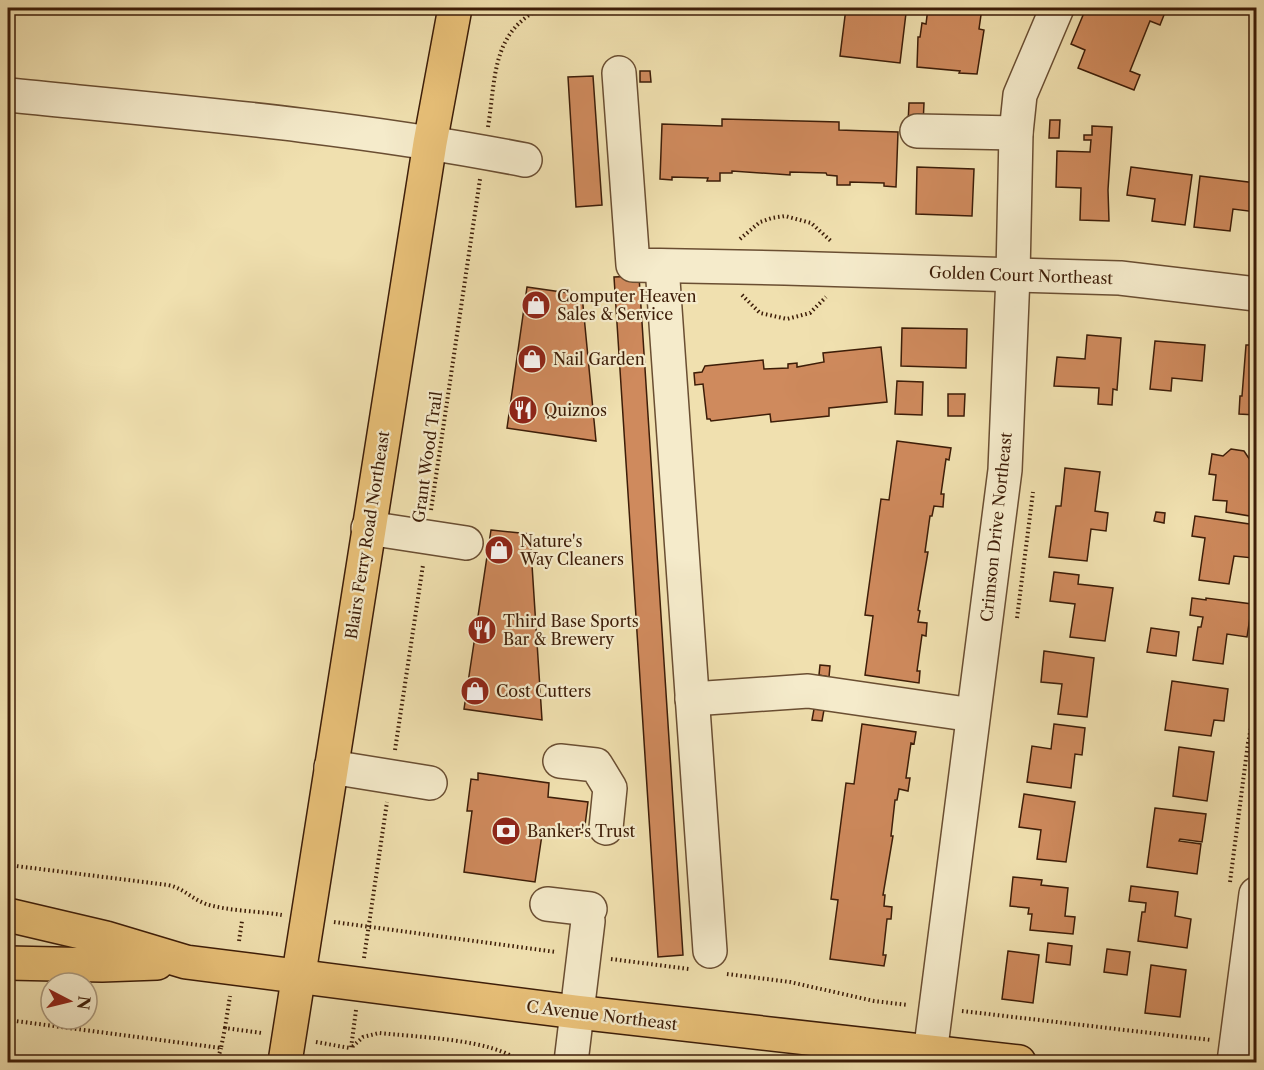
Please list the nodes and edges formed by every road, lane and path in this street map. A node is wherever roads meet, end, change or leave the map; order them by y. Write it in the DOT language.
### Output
graph roads {
  1 [pos="455,8"];
  2 [pos="541,8"];
  3 [pos="1057,8"];
  4 [pos="619,74"];
  5 [pos="8,95"];
  6 [pos="917,130"];
  7 [pos="1016,133"];
  8 [pos="430,143"];
  9 [pos="484,152"];
  10 [pos="525,160"];
  11 [pos="730,238"];
  12 [pos="842,242"];
  13 [pos="662,266"];
  14 [pos="1013,275"];
  15 [pos="731,294"];
  16 [pos="1257,294"];
  17 [pos="836,298"];
  18 [pos="368,528"];
  19 [pos="427,537"];
  20 [pos="466,543"];
  21 [pos="692,699"];
  22 [pos="1257,702"];
  23 [pos="974,715"];
  24 [pos="560,761"];
  25 [pos="331,766"];
  26 [pos="391,777"];
  27 [pos="430,783"];
  28 [pos="606,828"];
  29 [pos="8,865"];
  30 [pos="1243,891"];
  31 [pos="547,904"];
  32 [pos="253,910"];
  33 [pos="8,915"];
  34 [pos="584,956"];
  35 [pos="186,962"];
  36 [pos="8,963"];
  37 [pos="710,965"];
  38 [pos="298,976"];
  39 [pos="915,1006"];
  40 [pos="956,1010"];
  41 [pos="576,1012"];
  42 [pos="227,1016"];
  43 [pos="8,1020"];
  44 [pos="225,1028"];
  45 [pos="354,1029"];
  46 [pos="243,1030"];
  47 [pos="340,1046"];
  48 [pos="220,1048"];
  49 [pos="351,1048"];
  50 [pos="1226,1052"];
  51 [pos="930,1057"];
  52 [pos="217,1062"];
  53 [pos="285,1062"];
  54 [pos="520,1062"];
  55 [pos="570,1062"];
  56 [pos="1019,1062"];
  1 -- 8 [label="main road, Blairs Ferry Road Northeast"];
  2 -- 9 [label="path, Grant Wood Trail"];
  3 -- 7 [label="street, Crimson Drive Northeast"];
  4 -- 13 [label="street, Golden Court Northeast"];
  5 -- 8 [label="street"];
  6 -- 7 [label="street"];
  7 -- 14 [label="street, Crimson Drive Northeast"];
  8 -- 9 [label="street"];
  8 -- 18 [label="main road, Blairs Ferry Road Northeast"];
  9 -- 10 [label="street"];
  9 -- 19 [label="path, Grant Wood Trail"];
  11 -- 12 [label="path"];
  13 -- 14 [label="street, Golden Court Northeast"];
  13 -- 21 [label="street"];
  14 -- 16 [label="street, Golden Court Northeast"];
  14 -- 23 [label="street, Crimson Drive Northeast"];
  15 -- 17 [label="path"];
  18 -- 19 [label="street"];
  18 -- 25 [label="main road, Blairs Ferry Road Northeast"];
  19 -- 20 [label="street"];
  19 -- 26 [label="path, Grant Wood Trail"];
  21 -- 23 [label="street"];
  21 -- 37 [label="street"];
  22 -- 30 [label="path"];
  23 -- 51 [label="street, Crimson Drive Northeast"];
  24 -- 28 [label="street"];
  25 -- 26 [label="street"];
  25 -- 38 [label="main road, Blairs Ferry Road Northeast"];
  26 -- 27 [label="street"];
  26 -- 34 [label="path, Grant Wood Trail"];
  29 -- 32 [label="path"];
  30 -- 50 [label="street"];
  31 -- 34 [label="street"];
  33 -- 35 [label="main road, C Avenue Northeast"];
  34 -- 37 [label="path"];
  34 -- 41 [label="street"];
  35 -- 36 [label="main road, C Avenue Northeast"];
  35 -- 38 [label="main road, C Avenue Northeast"];
  37 -- 39 [label="path"];
  38 -- 41 [label="main road, C Avenue Northeast"];
  38 -- 53 [label="main road, Blairs Ferry Road Northeast"];
  40 -- 50 [label="path"];
  41 -- 51 [label="main road, C Avenue Northeast"];
  41 -- 55 [label="street"];
  42 -- 44 [label="path"];
  43 -- 48 [label="path"];
  44 -- 46 [label="path"];
  44 -- 48 [label="path"];
  45 -- 49 [label="path"];
  47 -- 49 [label="path"];
  48 -- 52 [label="path"];
  49 -- 54 [label="path"];
  51 -- 56 [label="main road, C Avenue Northeast"];
}
